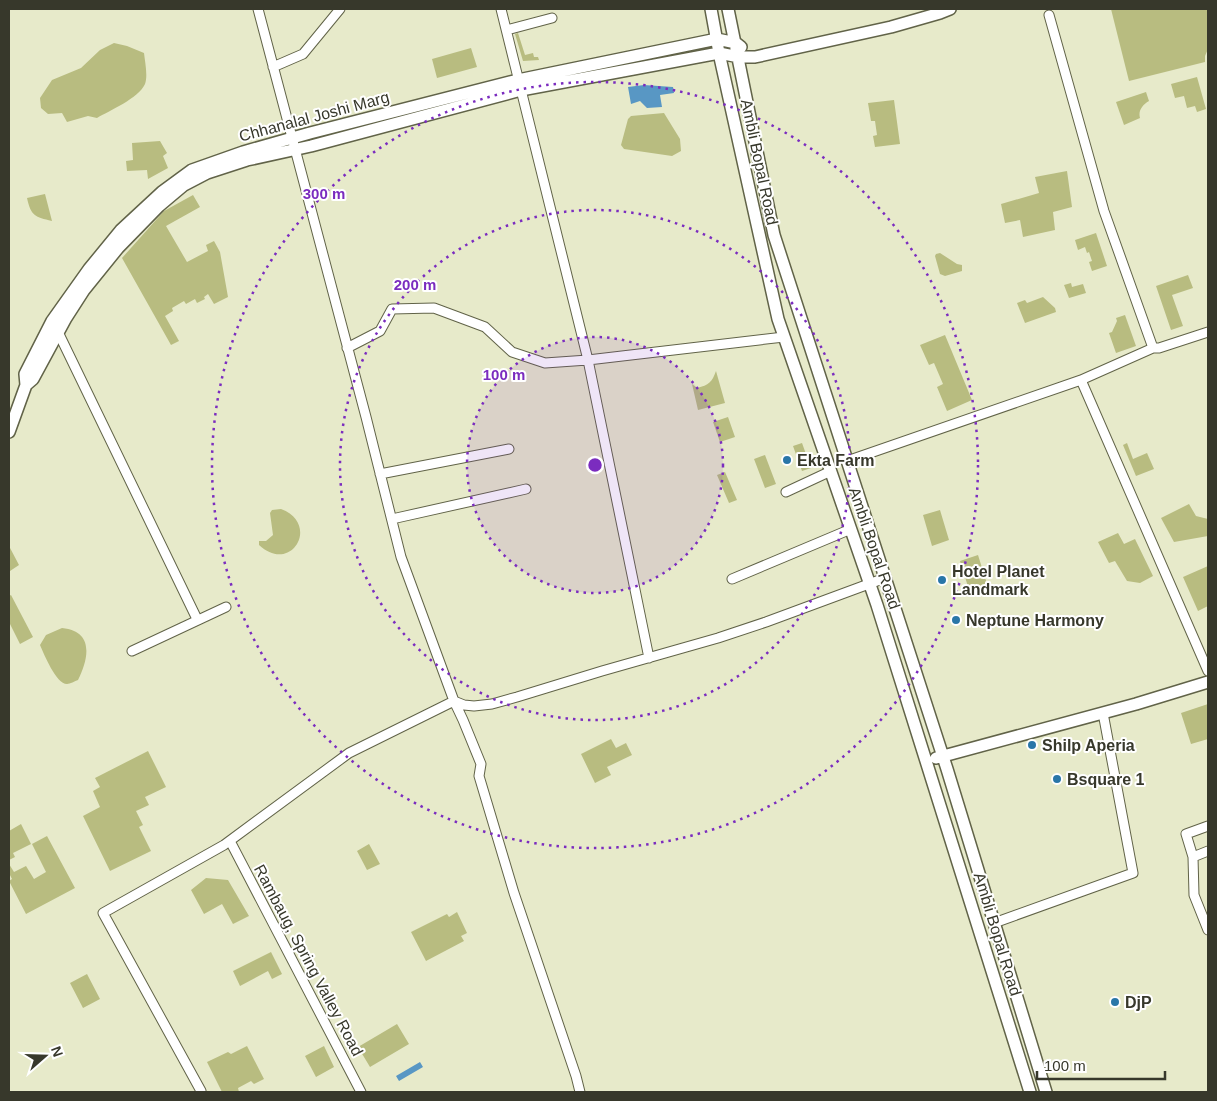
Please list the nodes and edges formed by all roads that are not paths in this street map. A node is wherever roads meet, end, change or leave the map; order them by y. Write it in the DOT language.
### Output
graph roads {
  1 [pos="258,9"];
  2 [pos="340,9"];
  3 [pos="501,9"];
  4 [pos="711,9"];
  5 [pos="728,9"];
  6 [pos="950,9"];
  7 [pos="1049,14"];
  8 [pos="552,18"];
  9 [pos="507,30"];
  10 [pos="717,39"];
  11 [pos="736,43"];
  12 [pos="719,53"];
  13 [pos="739,57"];
  14 [pos="755,57"];
  15 [pos="273,67"];
  16 [pos="519,85"];
  17 [pos="293,144"];
  18 [pos="189,177"];
  19 [pos="58,332"];
  20 [pos="1208,332"];
  21 [pos="784,337"];
  22 [pos="347,348"];
  23 [pos="1153,348"];
  24 [pos="588,360"];
  25 [pos="1081,380"];
  26 [pos="26,385"];
  27 [pos="9,432"];
  28 [pos="509,448"];
  29 [pos="847,461"];
  30 [pos="831,472"];
  31 [pos="380,474"];
  32 [pos="526,489"];
  33 [pos="786,492"];
  34 [pos="392,520"];
  35 [pos="851,529"];
  36 [pos="732,578"];
  37 [pos="885,578"];
  38 [pos="870,584"];
  39 [pos="226,607"];
  40 [pos="197,619"];
  41 [pos="132,651"];
  42 [pos="649,658"];
  43 [pos="1208,671"];
  44 [pos="1208,682"];
  45 [pos="454,701"];
  46 [pos="1103,714"];
  47 [pos="942,756"];
  48 [pos="927,761"];
  49 [pos="1208,826"];
  50 [pos="230,842"];
  51 [pos="1208,852"];
  52 [pos="1193,857"];
  53 [pos="1206,915"];
  54 [pos="994,924"];
  55 [pos="1208,930"];
  56 [pos="201,1092"];
  57 [pos="362,1092"];
  58 [pos="580,1092"];
  59 [pos="1030,1092"];
  60 [pos="1046,1092"];
  1 -- 15 [label="street"];
  2 -- 15 [label="street"];
  3 -- 9 [label="street"];
  4 -- 10 [label="street, Ambli Bopal Road"];
  5 -- 11 [label="street, Ambli Bopal Road"];
  6 -- 14 [label="street"];
  7 -- 23 [label="street"];
  8 -- 9 [label="street"];
  9 -- 16 [label="street"];
  10 -- 11 [label="street"];
  10 -- 12 [label="street, Ambli Bopal Road"];
  10 -- 16 [label="street, Chhanalal Joshi Marg"];
  11 -- 13 [label="street, Ambli Bopal Road"];
  11 -- 14 [label="street"];
  12 -- 13 [label="street"];
  12 -- 16 [label="street, Chhanalal Joshi Marg"];
  12 -- 21 [label="street, Ambli Bopal Road"];
  13 -- 14 [label="street"];
  13 -- 29 [label="street, Ambli Bopal Road"];
  15 -- 17 [label="street"];
  16 -- 17 [label="street, Chhanalal Joshi Marg"];
  16 -- 24 [label="street"];
  17 -- 18 [label="street, Chhanalal Joshi Marg"];
  17 -- 22 [label="street"];
  18 -- 19 [label="street, Chhanalal Joshi Marg"];
  18 -- 26 [label="street, Chhanalal Joshi Marg"];
  19 -- 26 [label="street, Chhanalal Joshi Marg"];
  19 -- 40 [label="street"];
  20 -- 23 [label="street"];
  21 -- 24 [label="street"];
  21 -- 30 [label="street, Ambli Bopal Road"];
  22 -- 24 [label="street"];
  22 -- 31 [label="street"];
  23 -- 25 [label="street"];
  24 -- 42 [label="street"];
  25 -- 29 [label="street"];
  25 -- 43 [label="street"];
  26 -- 27 [label="street, Chhanalal Joshi Marg"];
  28 -- 31 [label="street"];
  29 -- 37 [label="street, Ambli Bopal Road"];
  30 -- 33 [label="street"];
  30 -- 35 [label="street, Ambli Bopal Road"];
  31 -- 34 [label="street"];
  32 -- 34 [label="street"];
  34 -- 45 [label="street"];
  35 -- 36 [label="street"];
  35 -- 38 [label="street, Ambli Bopal Road"];
  37 -- 38 [label="street"];
  37 -- 47 [label="street, Ambli Bopal Road"];
  38 -- 42 [label="street"];
  38 -- 48 [label="street, Ambli Bopal Road"];
  39 -- 40 [label="street"];
  40 -- 41 [label="street"];
  42 -- 45 [label="street"];
  44 -- 46 [label="street"];
  45 -- 50 [label="street"];
  45 -- 58 [label="street"];
  46 -- 47 [label="street"];
  46 -- 54 [label="street"];
  47 -- 48 [label="street"];
  47 -- 54 [label="street, Ambli Bopal Road"];
  48 -- 59 [label="street, Ambli Bopal Road"];
  49 -- 52 [label="street"];
  50 -- 56 [label="street"];
  50 -- 57 [label="street, Rambaug, Spring Valley Road"];
  51 -- 52 [label="street"];
  52 -- 53 [label="street"];
  53 -- 55 [label="street"];
  54 -- 60 [label="street, Ambli Bopal Road"];
}
